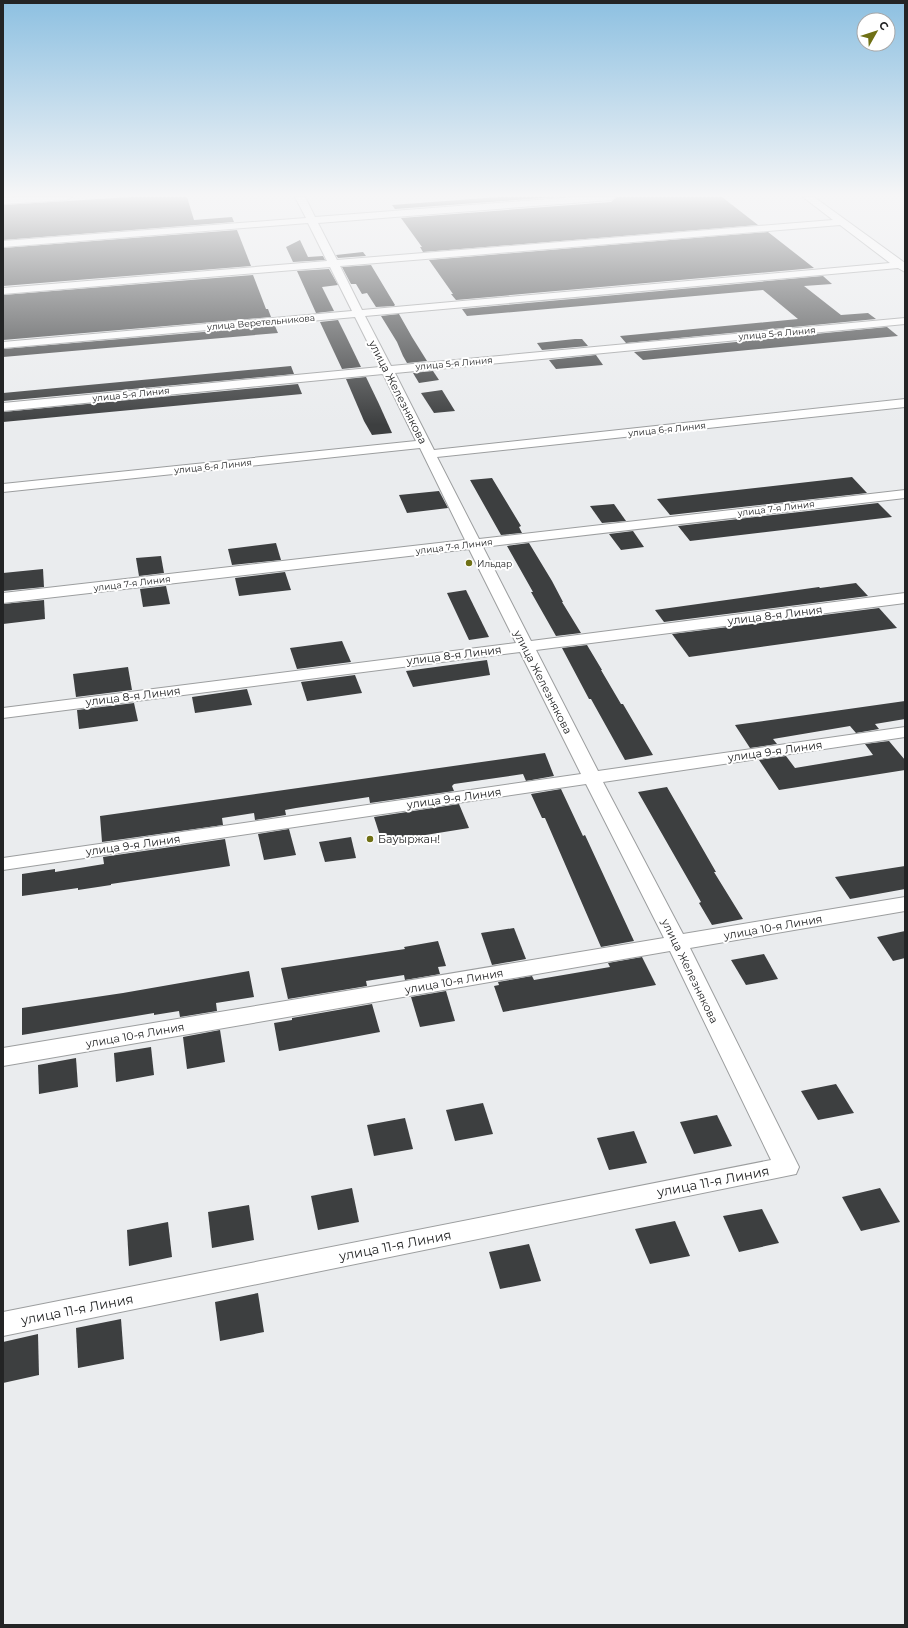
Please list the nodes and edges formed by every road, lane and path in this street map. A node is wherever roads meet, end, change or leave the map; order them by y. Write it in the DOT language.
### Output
graph roads {
  1 [pos="215,273"];
  2 [pos="338,273"];
  3 [pos="834,273"];
  4 [pos="3,291"];
  5 [pos="358,314"];
  6 [pos="905,321"];
  7 [pos="3,345"];
  8 [pos="386,370"];
  9 [pos="905,403"];
  10 [pos="3,407"];
  11 [pos="426,449"];
  12 [pos="3,488"];
  13 [pos="905,494"];
  14 [pos="474,543"];
  15 [pos="3,598"];
  16 [pos="905,598"];
  17 [pos="526,646"];
  18 [pos="3,713"];
  19 [pos="905,732"];
  20 [pos="592,778"];
  21 [pos="3,864"];
  22 [pos="905,904"];
  23 [pos="677,943"];
  24 [pos="3,1057"];
  25 [pos="787,1166"];
  26 [pos="3,1324"];
  1 -- 4 [label="street"];
  2 -- 5 [label="street, улица Железнякова"];
  3 -- 5 [label="street, улица Веретельникова"];
  5 -- 7 [label="street, улица Веретельникова"];
  5 -- 8 [label="street, улица Железнякова"];
  6 -- 8 [label="street, улица 5-я Линия"];
  8 -- 10 [label="street, улица 5-я Линия"];
  8 -- 11 [label="street, улица Железнякова"];
  9 -- 11 [label="street, улица 6-я Линия"];
  11 -- 12 [label="street, улица 6-я Линия"];
  11 -- 14 [label="street, улица Железнякова"];
  13 -- 14 [label="street, улица 7-я Линия"];
  14 -- 15 [label="street, улица 7-я Линия"];
  14 -- 17 [label="street, улица Железнякова"];
  16 -- 17 [label="street, улица 8-я Линия"];
  17 -- 18 [label="street, улица 8-я Линия"];
  17 -- 20 [label="street, улица Железнякова"];
  19 -- 20 [label="street, улица 9-я Линия"];
  20 -- 21 [label="street, улица 9-я Линия"];
  20 -- 23 [label="street, улица Железнякова"];
  22 -- 23 [label="street, улица 10-я Линия"];
  23 -- 24 [label="street, улица 10-я Линия"];
  23 -- 25 [label="street, улица Железнякова"];
  25 -- 26 [label="street, улица 11-я Линия"];
}
